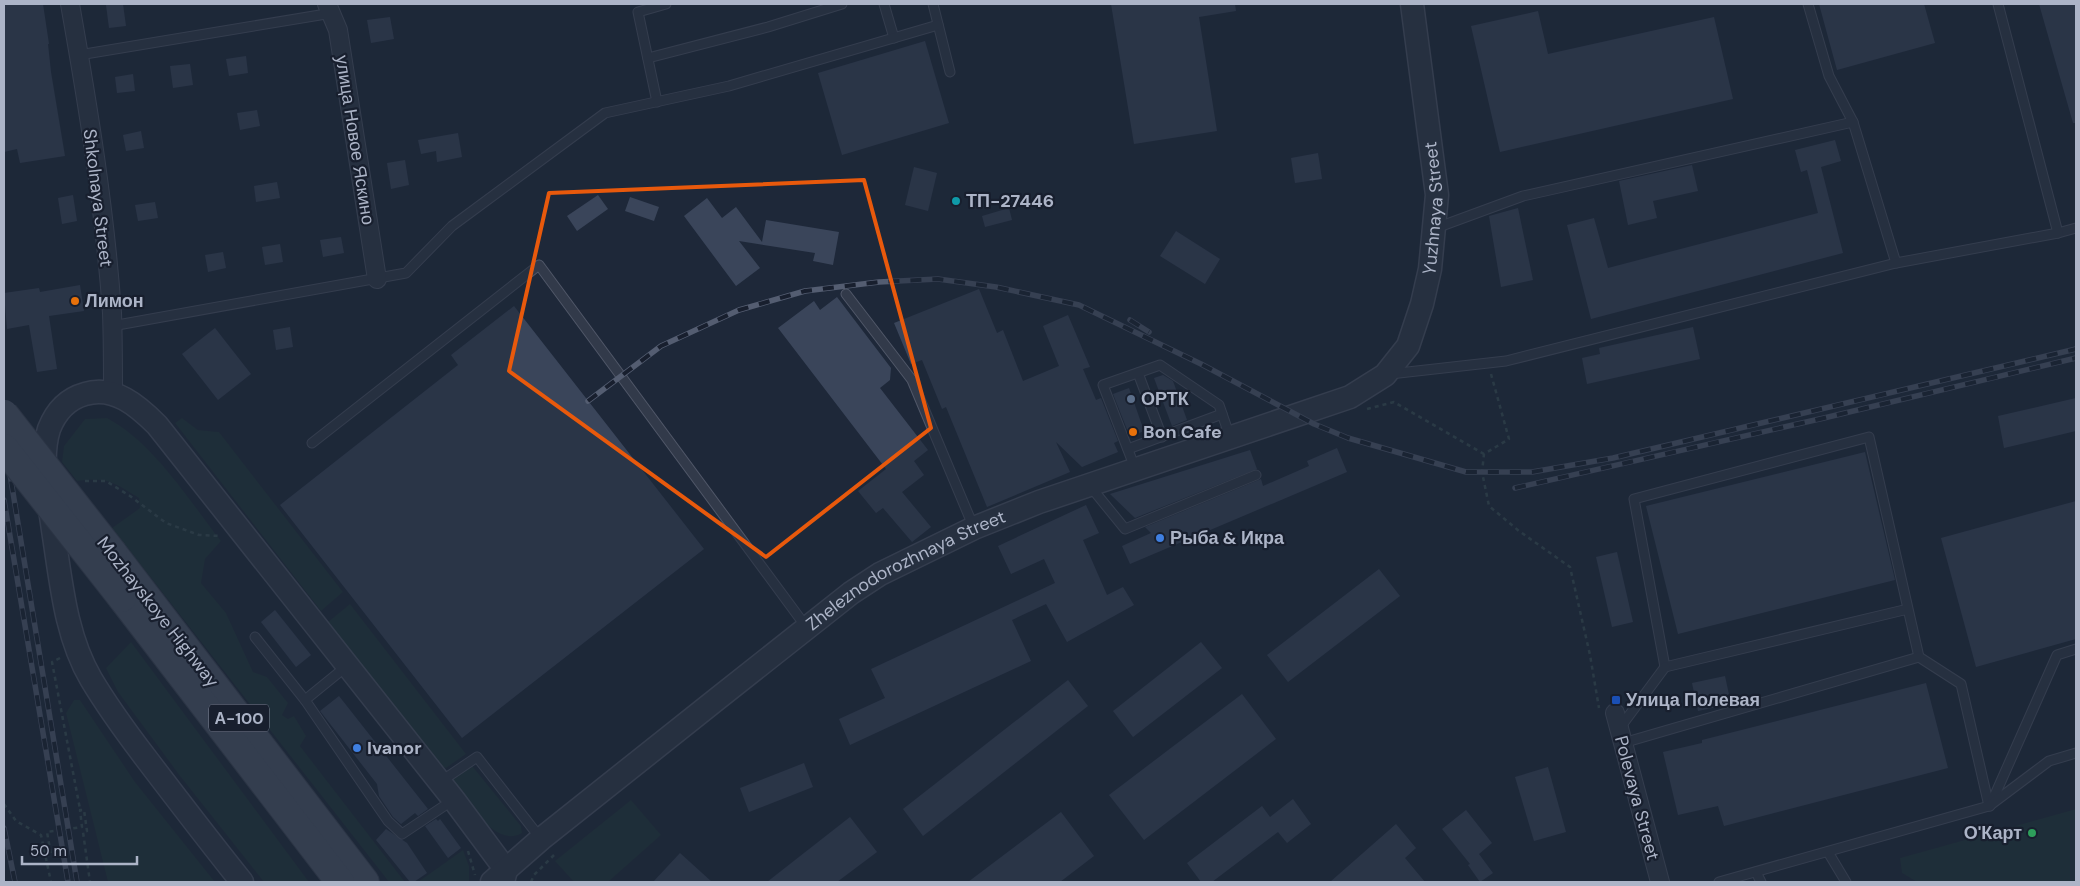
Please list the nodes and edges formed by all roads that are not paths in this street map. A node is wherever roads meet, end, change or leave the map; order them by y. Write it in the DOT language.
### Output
graph roads {
  1 [pos="70,4"];
  2 [pos="666,4"];
  3 [pos="842,4"];
  4 [pos="884,4"];
  5 [pos="933,4"];
  6 [pos="1412,4"];
  7 [pos="1808,4"];
  8 [pos="1998,4"];
  9 [pos="329,8"];
  10 [pos="938,25"];
  11 [pos="894,38"];
  12 [pos="79,55"];
  13 [pos="648,58"];
  14 [pos="950,72"];
  15 [pos="657,102"];
  16 [pos="1853,122"];
  17 [pos="1434,228"];
  18 [pos="2076,228"];
  19 [pos="2058,233"];
  20 [pos="1896,262"];
  21 [pos="377,279"];
  22 [pos="846,294"];
  23 [pos="112,326"];
  24 [pos="1138,373"];
  25 [pos="1385,375"];
  26 [pos="113,394"];
  27 [pos="4,414"];
  28 [pos="1222,414"];
  29 [pos="1162,437"];
  30 [pos="1230,437"];
  31 [pos="312,444"];
  32 [pos="4,448"];
  33 [pos="1131,459"];
  34 [pos="1256,475"];
  35 [pos="1089,484"];
  36 [pos="974,528"];
  37 [pos="1908,608"];
  38 [pos="807,628"];
  39 [pos="255,637"];
  40 [pos="2076,649"];
  41 [pos="1919,657"];
  42 [pos="348,665"];
  43 [pos="1665,666"];
  44 [pos="305,700"];
  45 [pos="1619,728"];
  46 [pos="2076,753"];
  47 [pos="440,782"];
  48 [pos="454,800"];
  49 [pos="1990,806"];
  50 [pos="548,847"];
  51 [pos="1828,852"];
  52 [pos="1756,872"];
  53 [pos="494,878"];
  54 [pos="242,882"];
  55 [pos="340,882"];
  56 [pos="365,882"];
  57 [pos="1660,882"];
  58 [pos="1719,882"];
  59 [pos="1761,882"];
  60 [pos="1846,882"];
  1 -- 12 [label="street, Shkolnaya Street"];
  2 -- 13 [label="lane"];
  3 -- 13 [label="lane"];
  4 -- 11 [label="lane"];
  5 -- 10 [label="lane"];
  6 -- 17 [label="street, Yuzhnaya Street"];
  7 -- 16 [label="lane"];
  8 -- 19 [label="lane"];
  9 -- 12 [label="lane"];
  9 -- 21 [label="street, улица Новое Яскино"];
  10 -- 11 [label="lane"];
  10 -- 14 [label="lane"];
  11 -- 15 [label="lane"];
  12 -- 23 [label="street, Shkolnaya Street"];
  13 -- 15 [label="lane"];
  15 -- 21 [label="lane"];
  16 -- 17 [label="lane"];
  16 -- 20 [label="lane"];
  17 -- 25 [label="street, Yuzhnaya Street"];
  18 -- 19 [label="lane"];
  19 -- 20 [label="lane"];
  20 -- 25 [label="lane"];
  21 -- 23 [label="lane"];
  22 -- 36 [label="lane"];
  23 -- 26 [label="street, Shkolnaya Street"];
  24 -- 28 [label="lane"];
  24 -- 29 [label="lane"];
  24 -- 33 [label="lane"];
  25 -- 30 [label="street, Zheleznodorozhnaya Street"];
  26 -- 42 [label="street"];
  26 -- 54 [label="street"];
  27 -- 56 [label="main road, Mozhayskoye Highway / А-100, bridge"];
  28 -- 29 [label="lane"];
  28 -- 30 [label="lane"];
  29 -- 33 [label="lane"];
  30 -- 33 [label="street, Zheleznodorozhnaya Street"];
  31 -- 38 [label="lane"];
  32 -- 55 [label="main road, Mozhayskoye Highway / А-100, bridge"];
  33 -- 35 [label="street, Zheleznodorozhnaya Street"];
  34 -- 35 [label="lane"];
  35 -- 36 [label="street, Zheleznodorozhnaya Street"];
  36 -- 38 [label="street, Zheleznodorozhnaya Street"];
  37 -- 41 [label="lane"];
  37 -- 43 [label="lane"];
  37 -- 43 [label="lane"];
  38 -- 50 [label="street, Zheleznodorozhnaya Street"];
  39 -- 44 [label="lane"];
  40 -- 49 [label="lane"];
  41 -- 45 [label="lane"];
  41 -- 49 [label="lane"];
  42 -- 44 [label="lane"];
  42 -- 47 [label="street"];
  43 -- 45 [label="lane"];
  44 -- 48 [label="lane"];
  45 -- 57 [label="street, Polevaya Street"];
  46 -- 49 [label="lane"];
  47 -- 48 [label="street"];
  47 -- 50 [label="lane"];
  48 -- 53 [label="street"];
  49 -- 51 [label="lane"];
  50 -- 53 [label="street, Zheleznodorozhnaya Street"];
  51 -- 52 [label="lane"];
  51 -- 60 [label="lane"];
  52 -- 58 [label="lane"];
  52 -- 59 [label="lane"];
}
